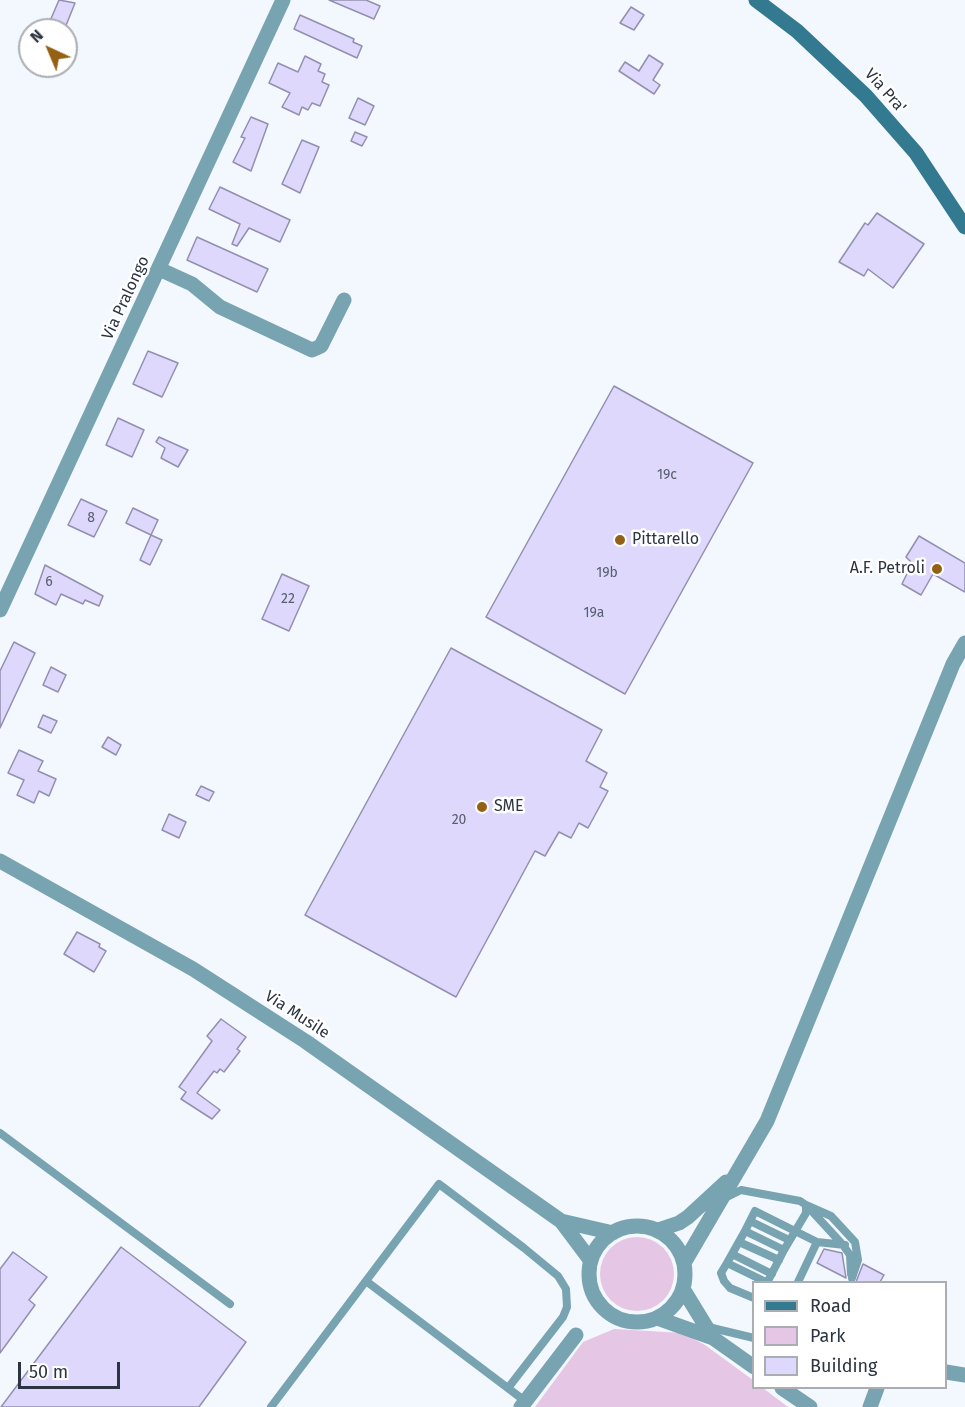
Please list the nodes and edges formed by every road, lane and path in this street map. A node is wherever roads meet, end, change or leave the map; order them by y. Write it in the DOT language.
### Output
graph roads {
  1 [pos="283,0"];
  2 [pos="756,0"];
  3 [pos="965,227"];
  4 [pos="159,269"];
  5 [pos="344,300"];
  6 [pos="0,610"];
  7 [pos="965,643"];
  8 [pos="0,861"];
  9 [pos="0,1133"];
  10 [pos="733,1176"];
  11 [pos="719,1204"];
  12 [pos="806,1205"];
  13 [pos="561,1221"];
  14 [pos="750,1221"];
  15 [pos="658,1230"];
  16 [pos="795,1230"];
  17 [pos="745,1232"];
  18 [pos="613,1233"];
  19 [pos="789,1240"];
  20 [pos="739,1242"];
  21 [pos="817,1242"];
  22 [pos="843,1245"];
  23 [pos="856,1246"];
  24 [pos="784,1250"];
  25 [pos="732,1254"];
  26 [pos="778,1260"];
  27 [pos="591,1261"];
  28 [pos="684,1263"];
  29 [pos="726,1263"];
  30 [pos="772,1274"];
  31 [pos="851,1280"];
  32 [pos="366,1281"];
  33 [pos="765,1281"];
  34 [pos="768,1281"];
  35 [pos="798,1281"];
  36 [pos="683,1289"];
  37 [pos="752,1298"];
  38 [pos="230,1304"];
  39 [pos="657,1318"];
  40 [pos="710,1332"];
  41 [pos="576,1335"];
  42 [pos="752,1338"];
  43 [pos="752,1366"];
  44 [pos="947,1372"];
  45 [pos="965,1375"];
  46 [pos="508,1388"];
  47 [pos="783,1389"];
  48 [pos="877,1389"];
  49 [pos="523,1404"];
  50 [pos="271,1407"];
  51 [pos="810,1407"];
  52 [pos="870,1407"];
  1 -- 4 [label="street, Via Pralongo"];
  2 -- 3 [label="street, Via Pra'"];
  4 -- 5 [label="street"];
  4 -- 6 [label="street, Via Pralongo"];
  7 -- 10 [label="street"];
  8 -- 13 [label="street, Via Musile"];
  9 -- 38 [label="lane"];
  10 -- 11 [label="street"];
  10 -- 15 [label="street"];
  11 -- 12 [label="lane"];
  11 -- 28 [label="street"];
  12 -- 16 [label="lane"];
  12 -- 22 [label="lane"];
  12 -- 23 [label="lane"];
  13 -- 18 [label="street"];
  13 -- 27 [label="street"];
  14 -- 16 [label="lane"];
  14 -- 17 [label="lane"];
  14 -- 19 [label="lane"];
  15 -- 18 [label="street"];
  15 -- 28 [label="street"];
  16 -- 19 [label="lane"];
  16 -- 21 [label="lane"];
  17 -- 20 [label="lane"];
  17 -- 24 [label="lane"];
  18 -- 27 [label="street"];
  19 -- 24 [label="lane"];
  20 -- 25 [label="lane"];
  20 -- 26 [label="lane"];
  21 -- 22 [label="lane"];
  21 -- 35 [label="lane"];
  22 -- 23 [label="lane"];
  22 -- 31 [label="lane"];
  23 -- 31 [label="lane"];
  24 -- 26 [label="lane"];
  25 -- 29 [label="lane"];
  25 -- 30 [label="lane"];
  26 -- 30 [label="lane"];
  27 -- 39 [label="street"];
  28 -- 36 [label="street"];
  29 -- 33 [label="lane"];
  29 -- 37 [label="lane"];
  30 -- 34 [label="lane"];
  32 -- 46 [label="lane"];
  32 -- 46 [label="lane"];
  32 -- 50 [label="lane"];
  36 -- 39 [label="street"];
  36 -- 40 [label="street"];
  39 -- 40 [label="street"];
  40 -- 42 [label="lane"];
  40 -- 43 [label="street"];
  41 -- 49 [label="street"];
  44 -- 45 [label="street"];
  46 -- 49 [label="lane"];
  47 -- 51 [label="street"];
  48 -- 52 [label="street"];
}
